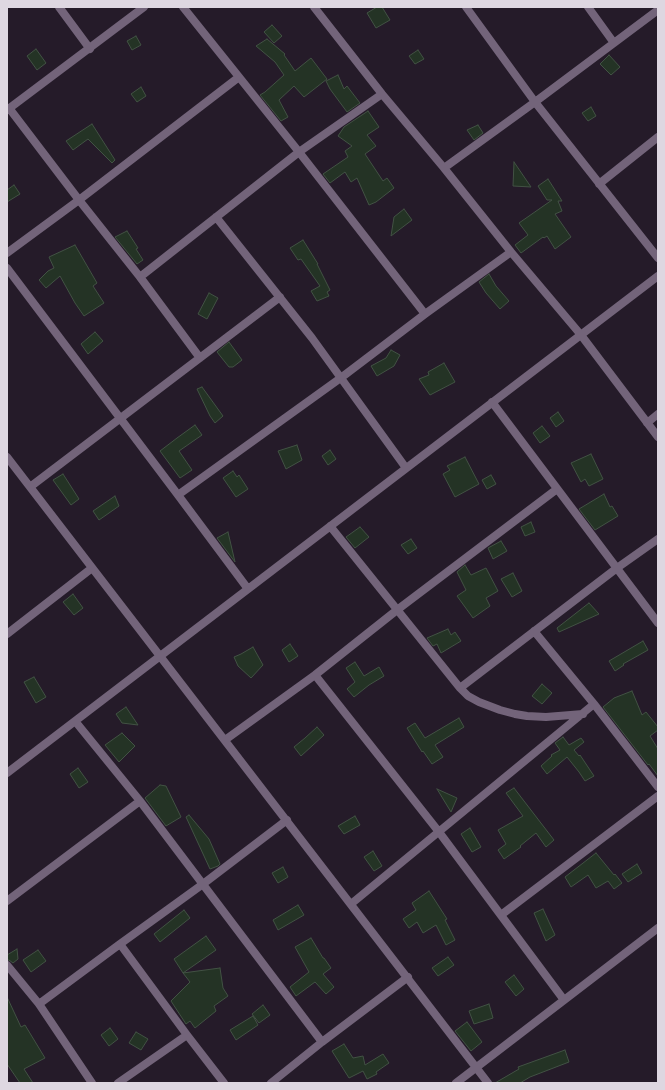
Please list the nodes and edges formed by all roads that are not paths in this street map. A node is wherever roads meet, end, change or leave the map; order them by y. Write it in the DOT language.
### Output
graph roads {
  1 [pos="59,7"];
  2 [pos="144,7"];
  3 [pos="183,7"];
  4 [pos="466,7"];
  5 [pos="588,7"];
  6 [pos="316,8"];
  7 [pos="658,10"];
  8 [pos="614,43"];
  9 [pos="90,48"];
  10 [pos="239,77"];
  11 [pos="382,94"];
  12 [pos="535,102"];
  13 [pos="8,109"];
  14 [pos="658,137"];
  15 [pos="298,152"];
  16 [pos="444,168"];
  17 [pos="599,184"];
  18 [pos="79,200"];
  19 [pos="216,217"];
  20 [pos="511,252"];
  21 [pos="7,253"];
  22 [pos="658,258"];
  23 [pos="7,268"];
  24 [pos="658,276"];
  25 [pos="140,277"];
  26 [pos="280,297"];
  27 [pos="425,314"];
  28 [pos="581,335"];
  29 [pos="200,358"];
  30 [pos="342,377"];
  31 [pos="492,402"];
  32 [pos="658,414"];
  33 [pos="120,419"];
  34 [pos="647,422"];
  35 [pos="658,437"];
  36 [pos="7,457"];
  37 [pos="406,468"];
  38 [pos="30,487"];
  39 [pos="557,489"];
  40 [pos="178,495"];
  41 [pos="330,526"];
  42 [pos="658,539"];
  43 [pos="92,568"];
  44 [pos="617,568"];
  45 [pos="248,589"];
  46 [pos="397,610"];
  47 [pos="658,623"];
  48 [pos="534,631"];
  49 [pos="7,634"];
  50 [pos="160,656"];
  51 [pos="315,675"];
  52 [pos="460,688"];
  53 [pos="594,704"];
  54 [pos="583,714"];
  55 [pos="75,721"];
  56 [pos="225,740"];
  57 [pos="7,773"];
  58 [pos="658,788"];
  59 [pos="658,796"];
  60 [pos="140,801"];
  61 [pos="287,820"];
  62 [pos="439,832"];
  63 [pos="203,884"];
  64 [pos="7,901"];
  65 [pos="351,904"];
  66 [pos="501,915"];
  67 [pos="658,928"];
  68 [pos="120,944"];
  69 [pos="7,965"];
  70 [pos="408,977"];
  71 [pos="564,1000"];
  72 [pos="39,1004"];
  73 [pos="187,1035"];
  74 [pos="322,1042"];
  75 [pos="476,1068"];
  76 [pos="92,1083"];
  77 [pos="118,1083"];
  78 [pos="224,1083"];
  79 [pos="270,1083"];
  80 [pos="456,1083"];
  81 [pos="488,1083"];
  1 -- 9 [label="street"];
  2 -- 9 [label="street"];
  3 -- 10 [label="street"];
  4 -- 12 [label="street"];
  5 -- 8 [label="street"];
  6 -- 11 [label="street"];
  7 -- 8 [label="street"];
  8 -- 12 [label="street"];
  9 -- 13 [label="street"];
  10 -- 15 [label="street"];
  10 -- 18 [label="street"];
  11 -- 15 [label="street"];
  11 -- 16 [label="street"];
  12 -- 16 [label="street"];
  12 -- 17 [label="street"];
  13 -- 18 [label="street"];
  14 -- 17 [label="street"];
  15 -- 19 [label="street"];
  15 -- 27 [label="street"];
  16 -- 20 [label="street"];
  17 -- 22 [label="street"];
  18 -- 21 [label="street"];
  18 -- 25 [label="street"];
  19 -- 25 [label="street"];
  19 -- 26 [label="street"];
  20 -- 27 [label="street"];
  20 -- 28 [label="street"];
  23 -- 33 [label="street"];
  24 -- 28 [label="street"];
  25 -- 29 [label="street"];
  26 -- 29 [label="street"];
  26 -- 30 [label="street"];
  27 -- 30 [label="street"];
  28 -- 31 [label="street"];
  28 -- 34 [label="street"];
  29 -- 33 [label="street"];
  30 -- 37 [label="street"];
  30 -- 40 [label="street"];
  31 -- 37 [label="street"];
  31 -- 39 [label="street"];
  32 -- 34 [label="street"];
  33 -- 38 [label="street"];
  33 -- 40 [label="street"];
  34 -- 35 [label="street"];
  36 -- 38 [label="street"];
  37 -- 41 [label="street"];
  38 -- 43 [label="street"];
  39 -- 44 [label="street"];
  39 -- 46 [label="street"];
  40 -- 45 [label="street"];
  41 -- 45 [label="street"];
  41 -- 46 [label="street"];
  42 -- 44 [label="street"];
  43 -- 49 [label="street"];
  43 -- 50 [label="street"];
  44 -- 47 [label="street"];
  44 -- 48 [label="street"];
  45 -- 50 [label="street"];
  46 -- 51 [label="street"];
  46 -- 52 [label="street"];
  48 -- 52 [label="street"];
  48 -- 53 [label="street"];
  50 -- 55 [label="street"];
  50 -- 56 [label="street"];
  51 -- 56 [label="street"];
  51 -- 62 [label="street"];
  52 -- 54 [label="street"];
  53 -- 54 [label="street"];
  53 -- 58 [label="street"];
  54 -- 62 [label="street"];
  55 -- 57 [label="street"];
  55 -- 60 [label="street"];
  56 -- 61 [label="street"];
  59 -- 66 [label="street"];
  60 -- 63 [label="street"];
  60 -- 64 [label="street"];
  61 -- 63 [label="street"];
  61 -- 65 [label="street"];
  62 -- 65 [label="street"];
  62 -- 66 [label="street"];
  63 -- 68 [label="street"];
  63 -- 74 [label="street"];
  65 -- 70 [label="street"];
  66 -- 71 [label="street"];
  67 -- 71 [label="street"];
  68 -- 72 [label="street"];
  68 -- 73 [label="street"];
  69 -- 72 [label="street"];
  70 -- 74 [label="street"];
  70 -- 75 [label="street"];
  71 -- 75 [label="street"];
  72 -- 76 [label="street"];
  73 -- 77 [label="street"];
  73 -- 78 [label="street"];
  74 -- 79 [label="street"];
  75 -- 80 [label="street"];
  75 -- 81 [label="street"];
}
